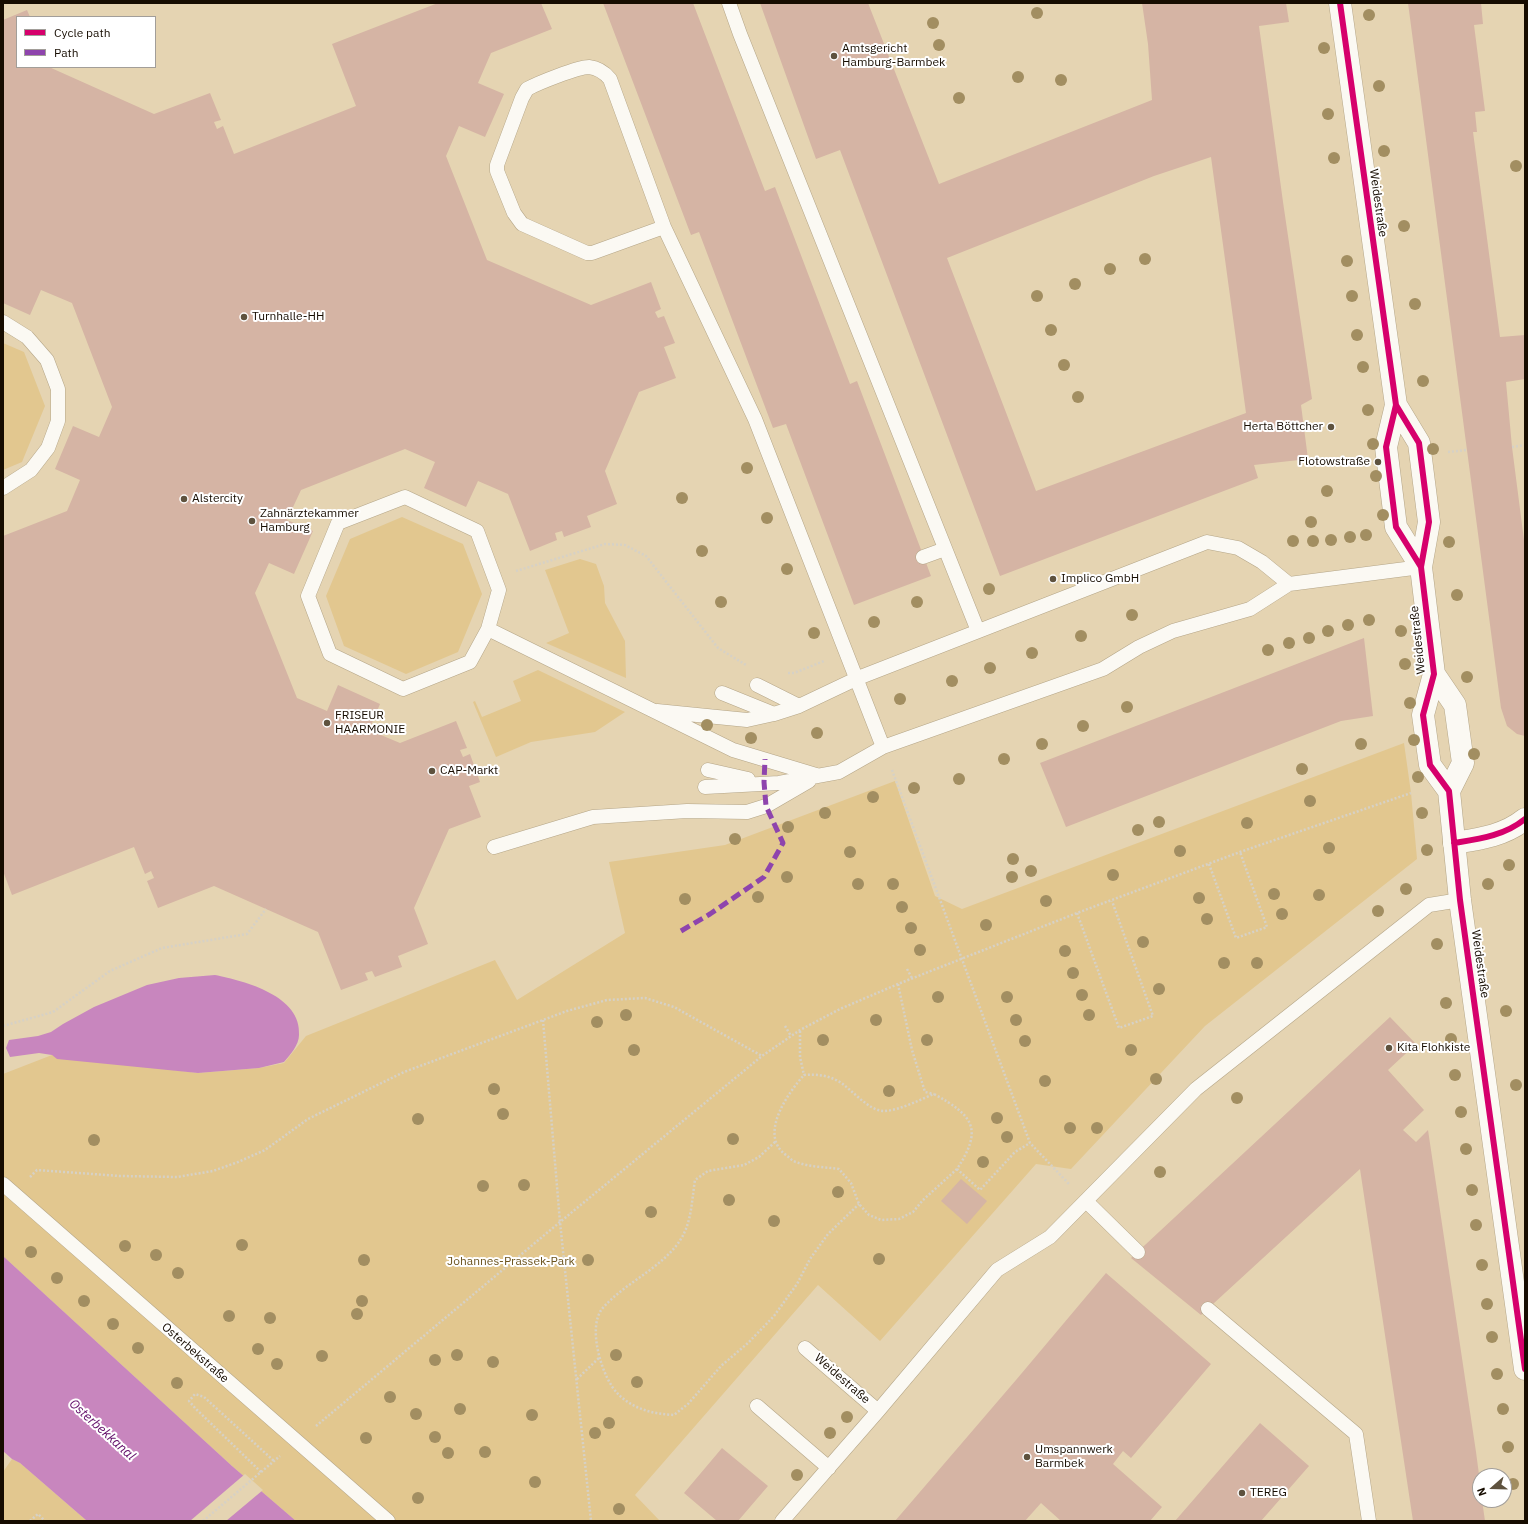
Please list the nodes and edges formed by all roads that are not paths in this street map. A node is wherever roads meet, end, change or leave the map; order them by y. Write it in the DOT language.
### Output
graph roads {
  1 [pos="729,3"];
  2 [pos="1340,3"];
  3 [pos="664,227"];
  4 [pos="3,322"];
  5 [pos="1396,405"];
  6 [pos="3,488"];
  7 [pos="945,549"];
  8 [pos="923,557"];
  9 [pos="1421,567"];
  10 [pos="1289,584"];
  11 [pos="488,629"];
  12 [pos="978,632"];
  13 [pos="1434,674"];
  14 [pos="858,678"];
  15 [pos="757,685"];
  16 [pos="722,693"];
  17 [pos="799,706"];
  18 [pos="657,711"];
  19 [pos="774,714"];
  20 [pos="883,747"];
  21 [pos="708,770"];
  22 [pos="818,775"];
  23 [pos="764,782"];
  24 [pos="704,787"];
  25 [pos="1449,791"];
  26 [pos="1525,819"];
  27 [pos="1454,843"];
  28 [pos="494,847"];
  29 [pos="1460,900"];
  30 [pos="3,1184"];
  31 [pos="1086,1202"];
  32 [pos="1138,1252"];
  33 [pos="1520,1297"];
  34 [pos="1208,1309"];
  35 [pos="805,1348"];
  36 [pos="1525,1369"];
  37 [pos="757,1406"];
  38 [pos="878,1411"];
  39 [pos="829,1468"];
  40 [pos="1366,1518"];
  41 [pos="388,1521"];
  42 [pos="782,1521"];
  1 -- 7 [label="lane"];
  2 -- 5 [label="street, Weidestraße"];
  3 -- 3 [label="lane"];
  3 -- 14 [label="lane"];
  4 -- 6 [label="lane"];
  5 -- 9 [label="street, Weidestraße"];
  5 -- 9 [label="street, Weidestraße"];
  7 -- 8 [label="lane"];
  7 -- 12 [label="lane"];
  9 -- 10 [label="lane"];
  9 -- 13 [label="street, Weidestraße"];
  10 -- 12 [label="lane"];
  10 -- 20 [label="lane"];
  11 -- 11 [label="lane"];
  11 -- 18 [label="lane"];
  12 -- 14 [label="lane"];
  13 -- 25 [label="street, Weidestraße"];
  13 -- 25 [label="street, Weidestraße"];
  14 -- 17 [label="lane"];
  14 -- 20 [label="lane"];
  15 -- 17 [label="lane"];
  16 -- 19 [label="lane"];
  17 -- 19 [label="lane"];
  18 -- 19 [label="lane"];
  18 -- 22 [label="lane"];
  20 -- 22 [label="lane"];
  21 -- 23 [label="lane"];
  22 -- 23 [label="lane"];
  22 -- 28 [label="lane"];
  23 -- 24 [label="lane"];
  25 -- 27 [label="street, Weidestraße"];
  26 -- 27 [label="street"];
  27 -- 29 [label="street, Weidestraße"];
  29 -- 31 [label="lane"];
  29 -- 33 [label="street, Weidestraße"];
  30 -- 41 [label="lane, Osterbekstraße"];
  31 -- 32 [label="lane"];
  31 -- 38 [label="lane"];
  33 -- 36 [label="street, Weidestraße"];
  34 -- 40 [label="lane"];
  35 -- 38 [label="lane, Weidestraße"];
  37 -- 39 [label="lane"];
  38 -- 39 [label="lane"];
  39 -- 42 [label="lane"];
}
